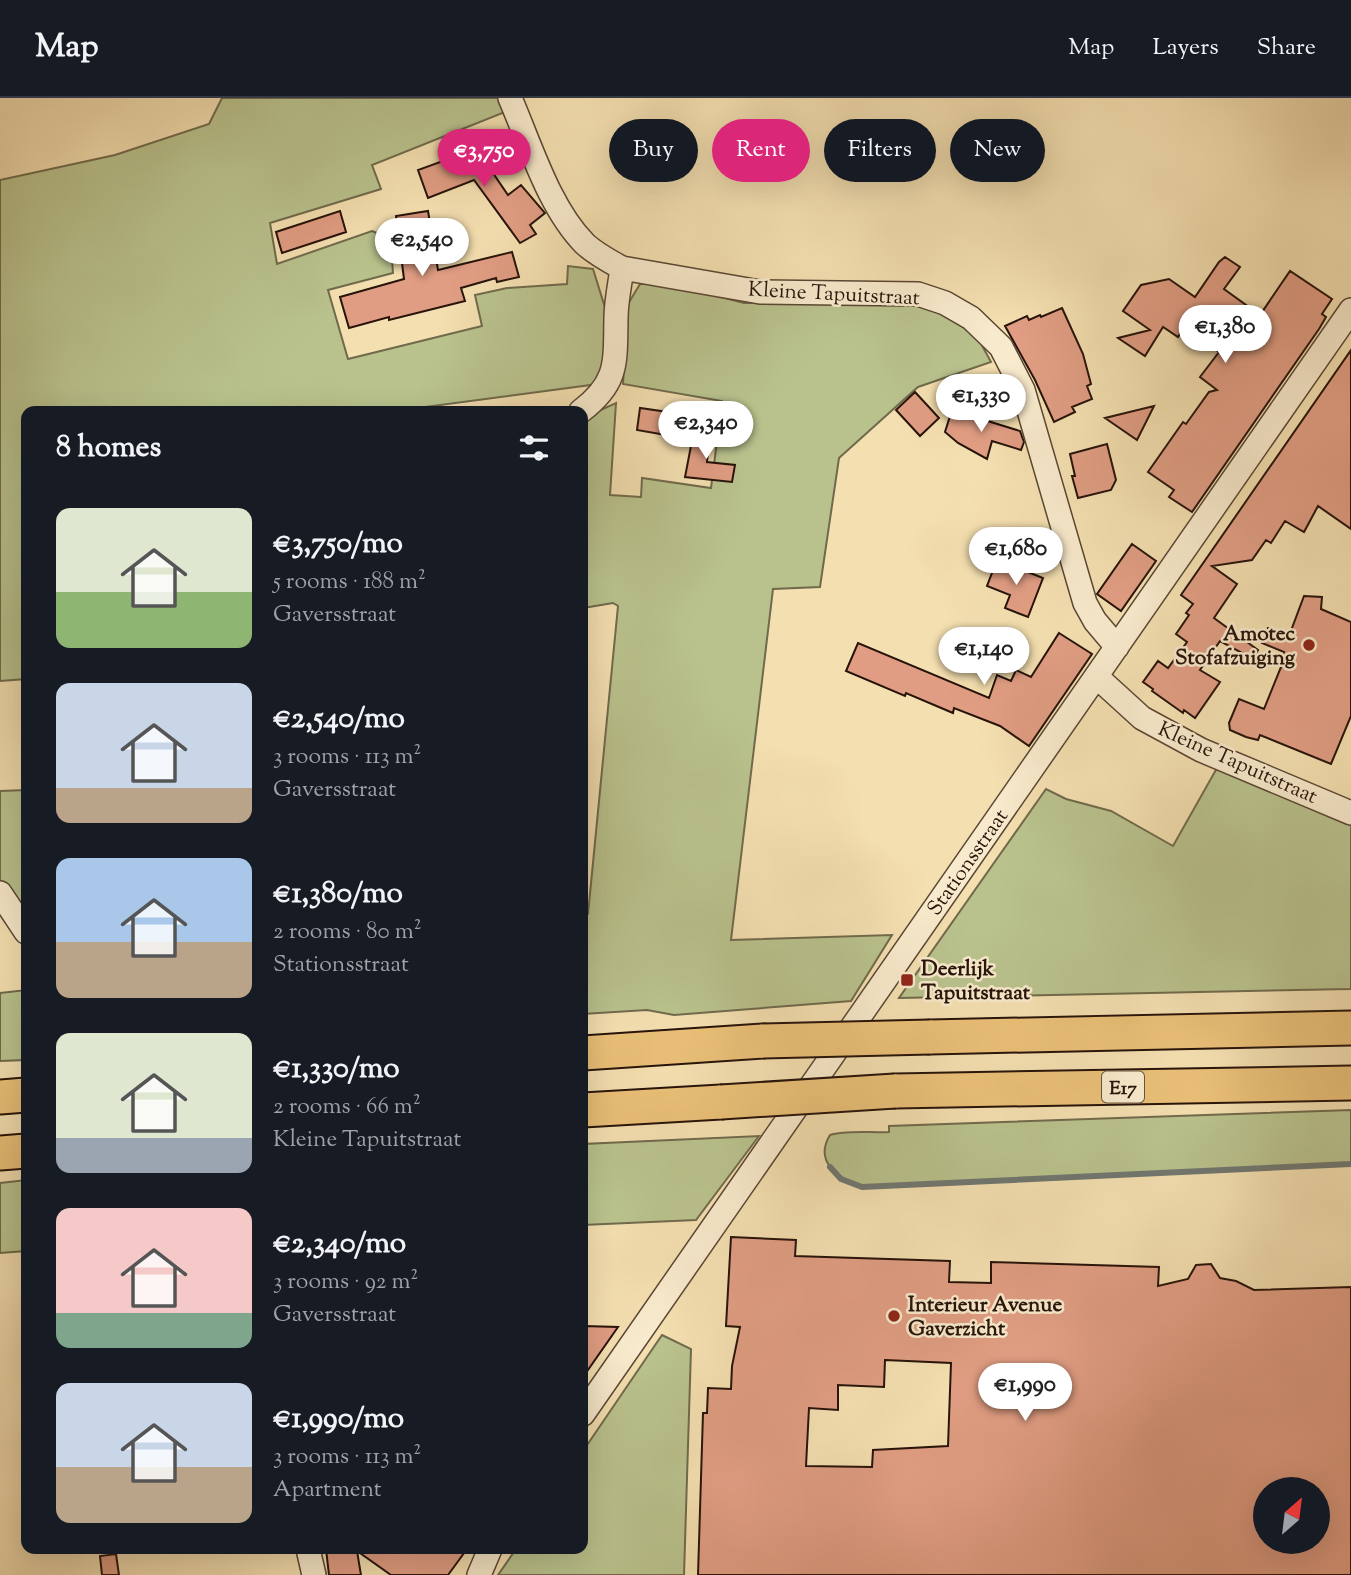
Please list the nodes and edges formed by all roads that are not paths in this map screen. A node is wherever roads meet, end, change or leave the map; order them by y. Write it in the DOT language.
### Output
graph roads {
  1 [pos="510,98"];
  2 [pos="622,268"];
  3 [pos="1351,310"];
  4 [pos="587,406"];
  5 [pos="1117,647"];
  6 [pos="1097,677"];
  7 [pos="1351,813"];
  8 [pos="0,893"];
  9 [pos="21,924"];
  10 [pos="1351,1028"];
  11 [pos="588,1053"];
  12 [pos="1351,1083"];
  13 [pos="21,1095"];
  14 [pos="0,1097"];
  15 [pos="588,1110"];
  16 [pos="21,1151"];
  17 [pos="0,1153"];
  18 [pos="588,1408"];
  19 [pos="310,1554"];
  20 [pos="488,1554"];
  21 [pos="314,1575"];
  22 [pos="479,1575"];
  1 -- 2 [label="street"];
  2 -- 4 [label="street"];
  2 -- 5 [label="street, Kleine Tapuitstraat"];
  3 -- 5 [label="street, Stationsstraat"];
  5 -- 6 [label="street, Stationsstraat"];
  6 -- 7 [label="street, Kleine Tapuitstraat"];
  6 -- 18 [label="street, Stationsstraat"];
  8 -- 9 [label="street"];
  10 -- 11 [label="highway, bridge"];
  12 -- 15 [label="highway, E17, bridge"];
  13 -- 14 [label="highway"];
  16 -- 17 [label="highway"];
  19 -- 21 [label="street"];
  20 -- 22 [label="street"];
}
